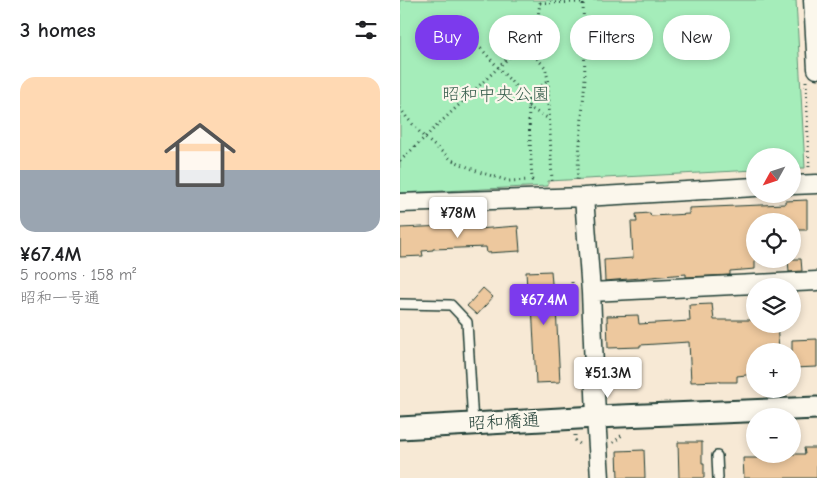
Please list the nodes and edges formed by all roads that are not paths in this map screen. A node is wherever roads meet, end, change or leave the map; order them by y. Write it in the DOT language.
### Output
graph roads {
  1 [pos="813,0"];
  2 [pos="811,74"];
  3 [pos="746,188"];
  4 [pos="584,197"];
  5 [pos="400,203"];
  6 [pos="817,281"];
  7 [pos="591,292"];
  8 [pos="400,304"];
  9 [pos="817,408"];
  10 [pos="596,417"];
  11 [pos="473,424"];
  12 [pos="400,428"];
  13 [pos="718,456"];
  14 [pos="600,478"];
  15 [pos="718,478"];
  1 -- 2 [label="street"];
  3 -- 4 [label="street"];
  4 -- 5 [label="street"];
  4 -- 7 [label="street"];
  6 -- 7 [label="street"];
  7 -- 10 [label="street"];
  8 -- 11 [label="lane"];
  9 -- 10 [label="street, 昭和橋通"];
  10 -- 11 [label="street, 昭和橋通"];
  10 -- 14 [label="street"];
  11 -- 12 [label="street, 昭和橋通"];
  13 -- 15 [label="lane"];
}
